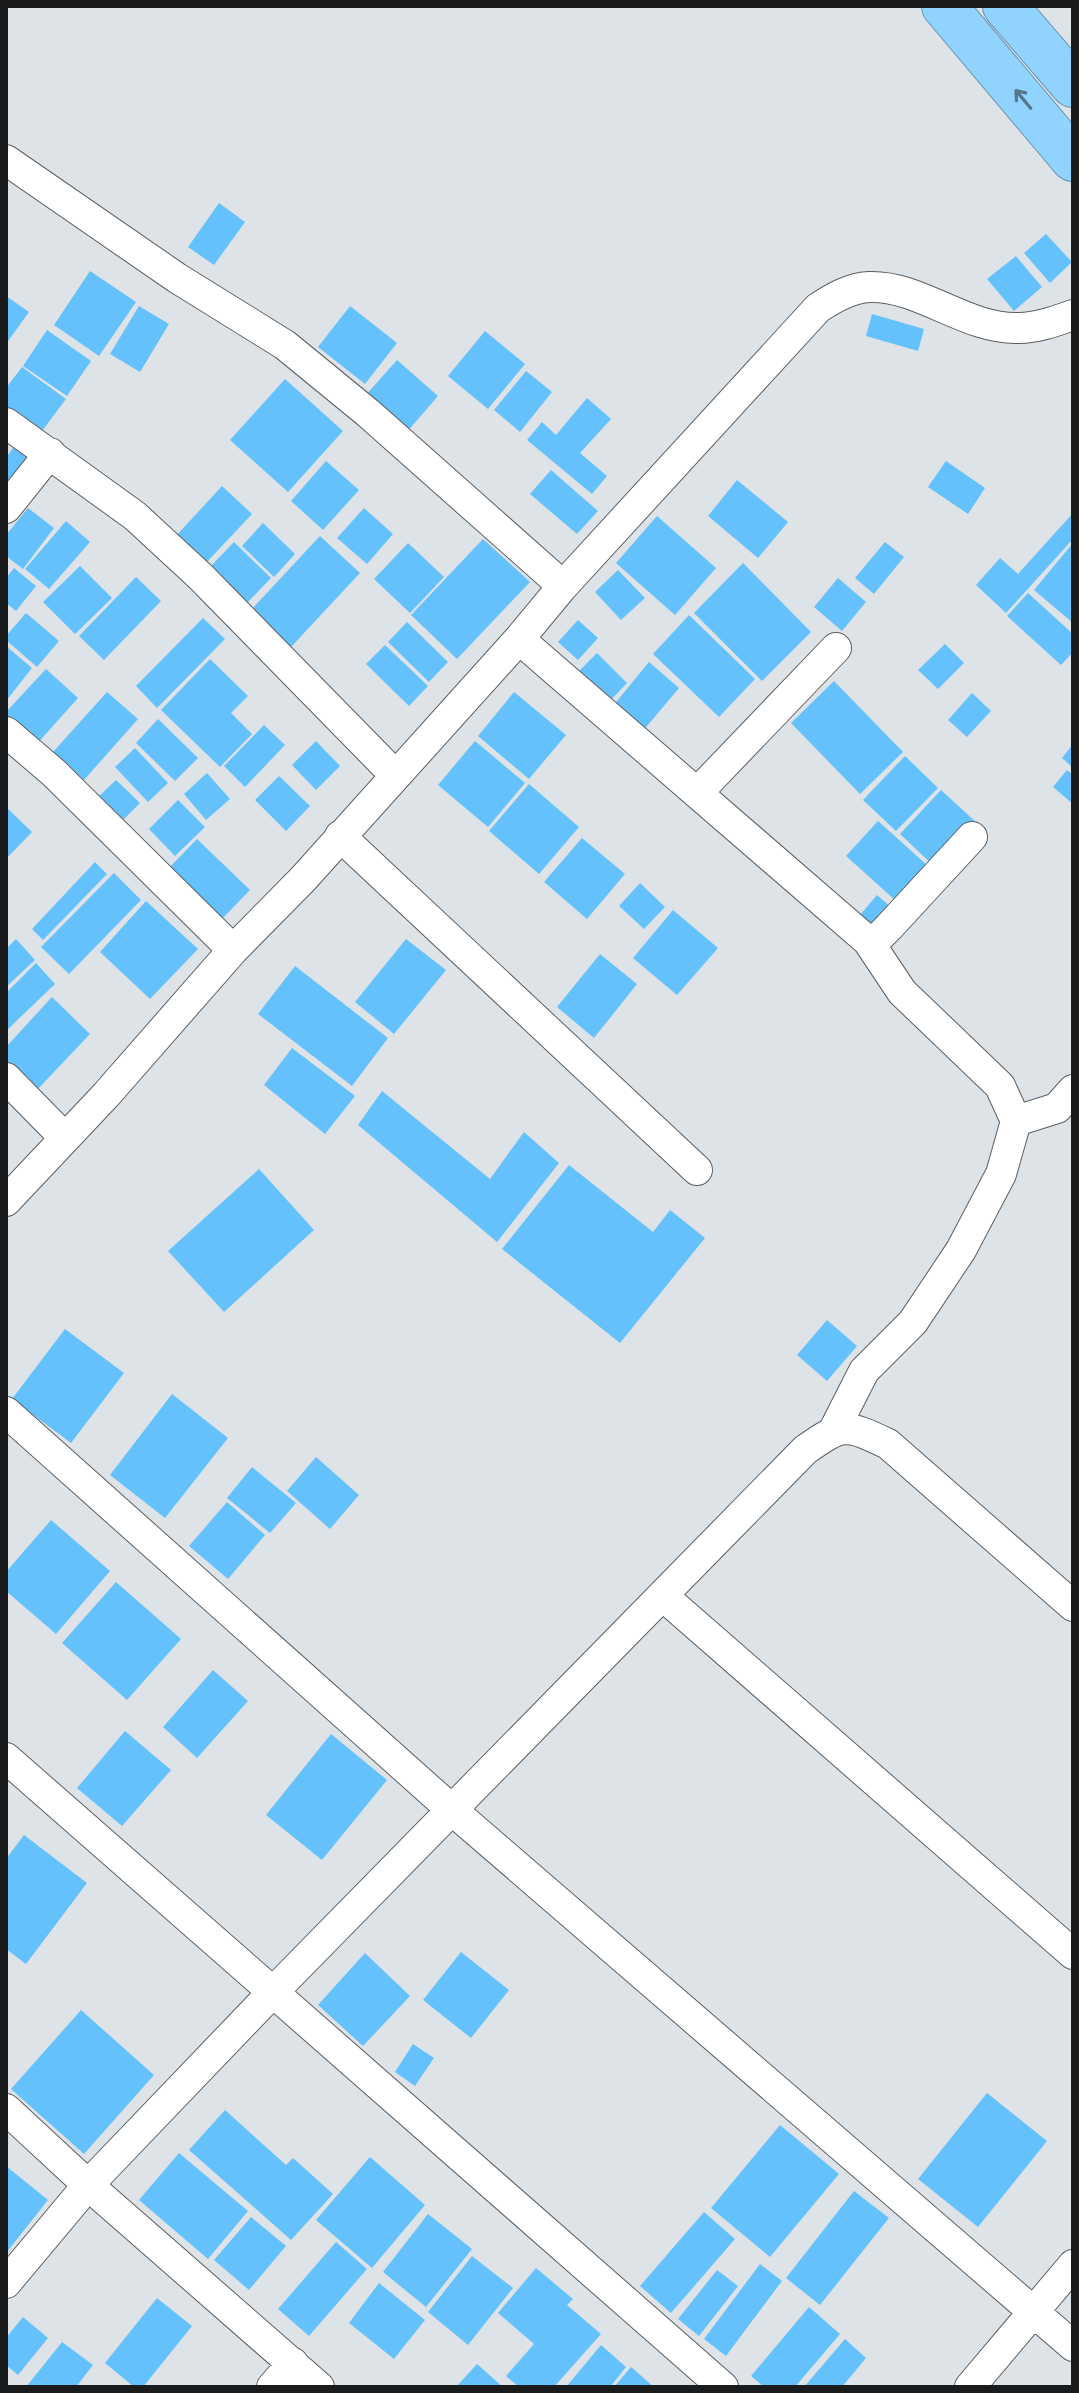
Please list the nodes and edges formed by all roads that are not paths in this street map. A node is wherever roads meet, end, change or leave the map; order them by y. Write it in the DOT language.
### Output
graph roads {
  1 [pos="944,6"];
  2 [pos="1005,6"];
  3 [pos="1071,79"];
  4 [pos="1073,159"];
  5 [pos="6,160"];
  6 [pos="1073,315"];
  7 [pos="6,423"];
  8 [pos="50,453"];
  9 [pos="6,508"];
  10 [pos="563,586"];
  11 [pos="519,639"];
  12 [pos="836,648"];
  13 [pos="6,732"];
  14 [pos="395,775"];
  15 [pos="698,792"];
  16 [pos="340,836"];
  17 [pos="972,837"];
  18 [pos="868,941"];
  19 [pos="233,950"];
  20 [pos="6,1078"];
  21 [pos="1073,1090"];
  22 [pos="1016,1121"];
  23 [pos="65,1138"];
  24 [pos="697,1170"];
  25 [pos="6,1201"];
  26 [pos="6,1412"];
  27 [pos="834,1430"];
  28 [pos="663,1596"];
  29 [pos="1073,1606"];
  30 [pos="6,1758"];
  31 [pos="452,1810"];
  32 [pos="1073,1954"];
  33 [pos="272,1993"];
  34 [pos="6,2109"];
  35 [pos="88,2185"];
  36 [pos="1073,2265"];
  37 [pos="6,2283"];
  38 [pos="1034,2313"];
  39 [pos="1073,2346"];
  40 [pos="293,2363"];
  41 [pos="272,2387"];
  42 [pos="319,2387"];
  43 [pos="723,2387"];
  44 [pos="970,2387"];
  4 -- 1 [label="highway, one-way"];
  2 -- 3 [label="highway"];
  5 -- 10 [label="street"];
  6 -- 10 [label="street"];
  7 -- 8 [label="street"];
  8 -- 9 [label="street"];
  8 -- 14 [label="street"];
  10 -- 11 [label="street"];
  11 -- 14 [label="street"];
  11 -- 15 [label="street"];
  12 -- 15 [label="street"];
  13 -- 19 [label="street"];
  14 -- 16 [label="street"];
  15 -- 18 [label="street"];
  16 -- 19 [label="street"];
  16 -- 24 [label="street"];
  17 -- 18 [label="street"];
  18 -- 22 [label="street"];
  19 -- 23 [label="street"];
  20 -- 23 [label="street"];
  21 -- 22 [label="street"];
  22 -- 27 [label="street"];
  23 -- 25 [label="street"];
  26 -- 31 [label="street"];
  27 -- 28 [label="street"];
  27 -- 29 [label="street"];
  28 -- 31 [label="street"];
  28 -- 32 [label="street"];
  30 -- 33 [label="street"];
  31 -- 33 [label="street"];
  31 -- 38 [label="street"];
  33 -- 35 [label="street"];
  33 -- 43 [label="street"];
  34 -- 35 [label="street"];
  35 -- 37 [label="street"];
  35 -- 40 [label="street"];
  36 -- 38 [label="street"];
  38 -- 39 [label="street"];
  38 -- 44 [label="street"];
  40 -- 41 [label="street"];
  40 -- 42 [label="street"];
}
